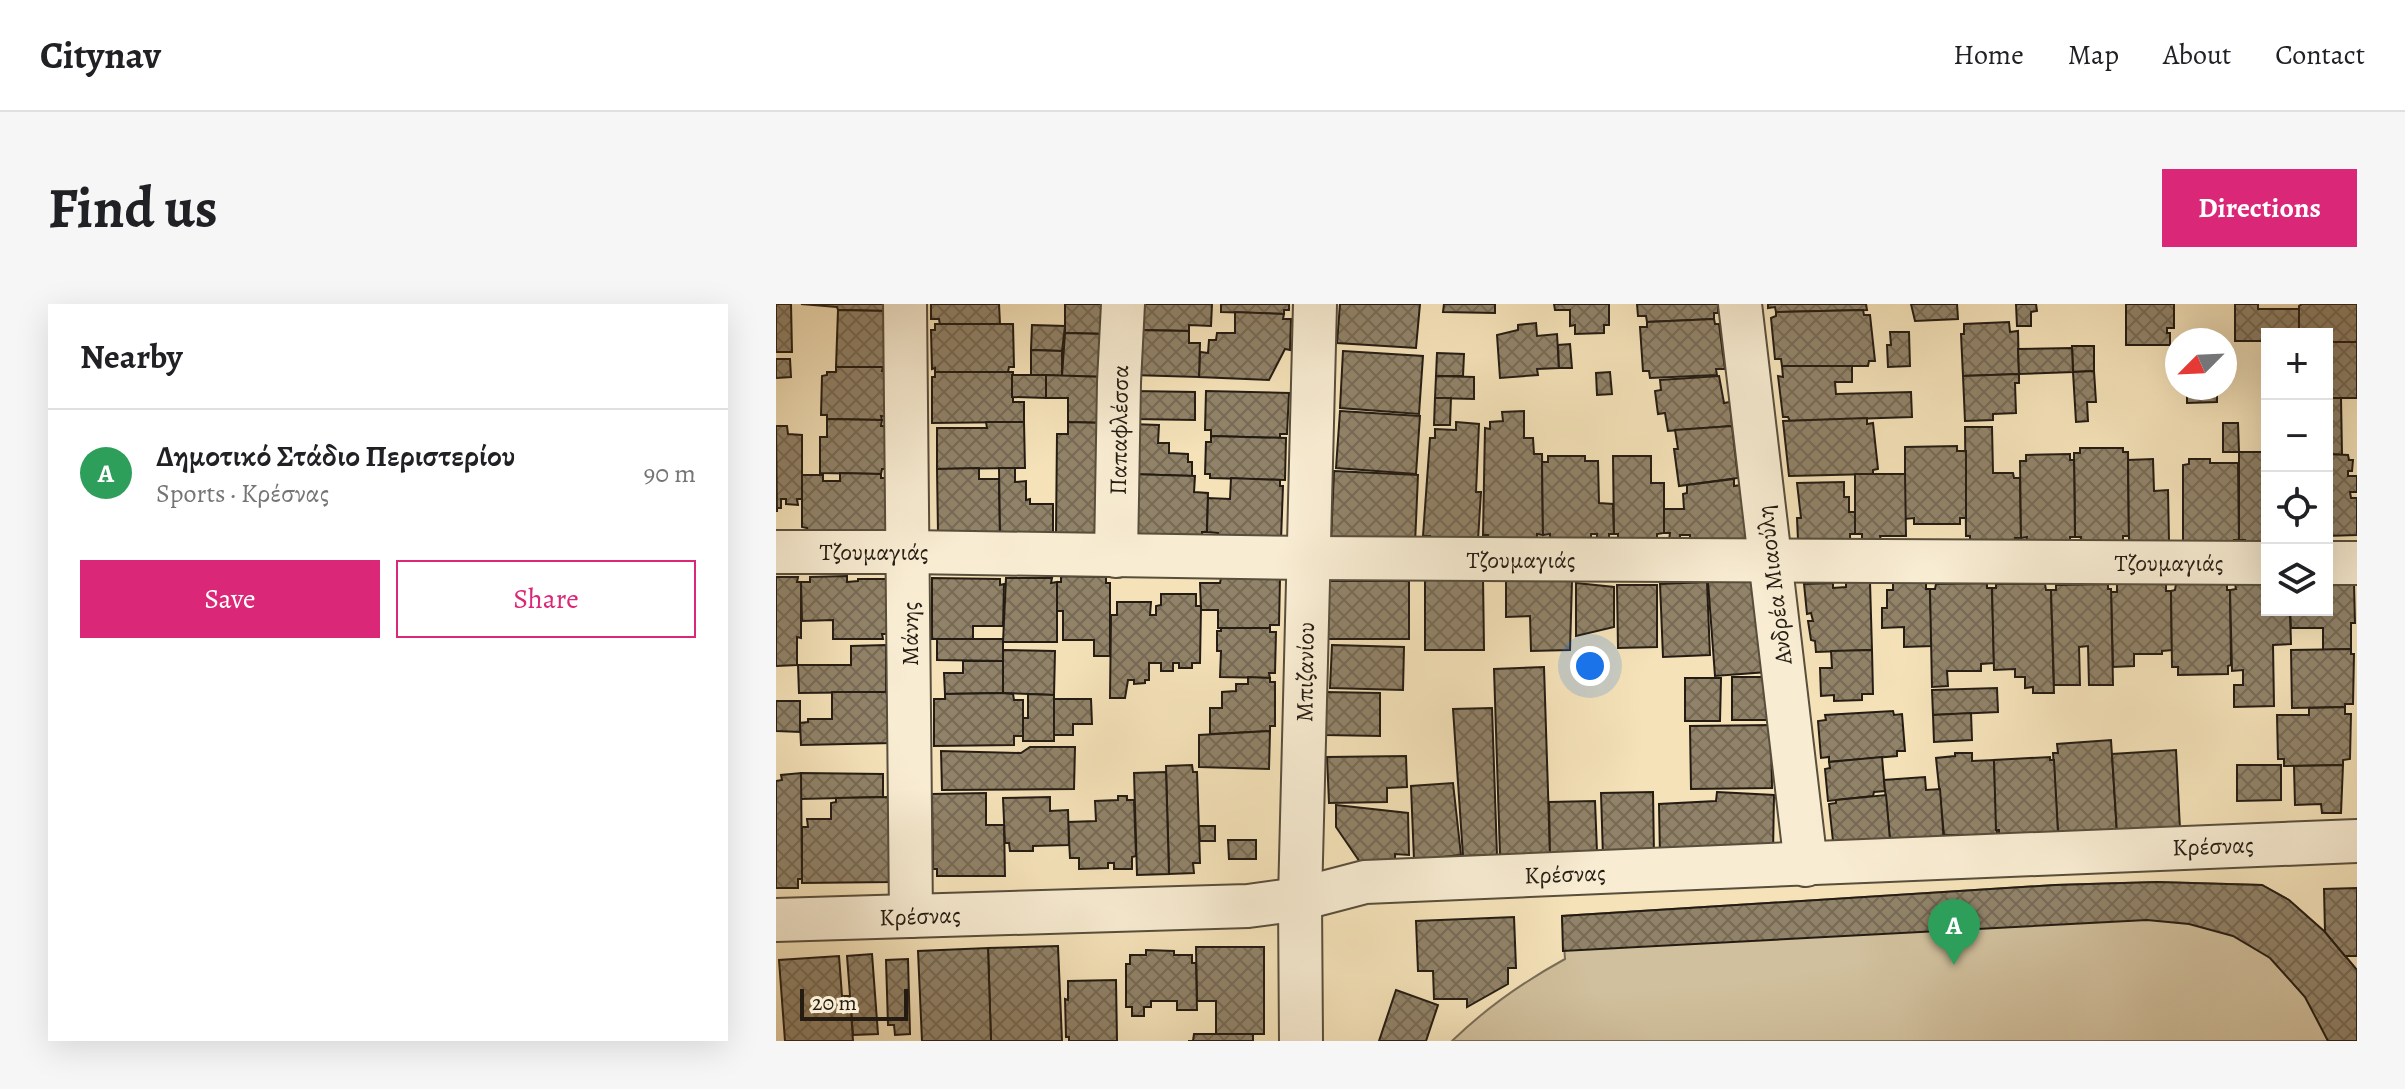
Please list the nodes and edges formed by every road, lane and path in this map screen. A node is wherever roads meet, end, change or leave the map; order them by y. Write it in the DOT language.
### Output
graph roads {
  1 [pos="905,304"];
  2 [pos="1123,304"];
  3 [pos="1315,304"];
  4 [pos="1740,304"];
  5 [pos="776,552"];
  6 [pos="909,552"];
  7 [pos="1116,556"];
  8 [pos="1308,558"];
  9 [pos="1772,562"];
  10 [pos="2261,563"];
  11 [pos="2333,563"];
  12 [pos="2357,563"];
  13 [pos="2357,841"];
  14 [pos="1806,865"];
  15 [pos="1300,899"];
  16 [pos="911,916"];
  17 [pos="776,920"];
  18 [pos="1301,1041"];
  1 -- 6 [label="street, Μάνης"];
  2 -- 7 [label="street, Παπαφλέσσα"];
  3 -- 8 [label="street, Μπιζανίου"];
  4 -- 9 [label="street, Ανδρέα Μιαούλη"];
  5 -- 6 [label="street, Τζουμαγιάς"];
  6 -- 7 [label="street, Τζουμαγιάς"];
  6 -- 16 [label="street, Μάνης"];
  7 -- 8 [label="street, Τζουμαγιάς"];
  8 -- 9 [label="street, Τζουμαγιάς"];
  8 -- 15 [label="street, Μπιζανίου"];
  9 -- 10 [label="street, Τζουμαγιάς"];
  9 -- 14 [label="street, Ανδρέα Μιαούλη"];
  11 -- 12 [label="street"];
  13 -- 14 [label="street, Κρέσνας"];
  14 -- 15 [label="street, Κρέσνας"];
  15 -- 16 [label="street, Κρέσνας"];
  15 -- 18 [label="street, Μπιζανίου"];
  16 -- 17 [label="street, Κρέσνας"];
}
